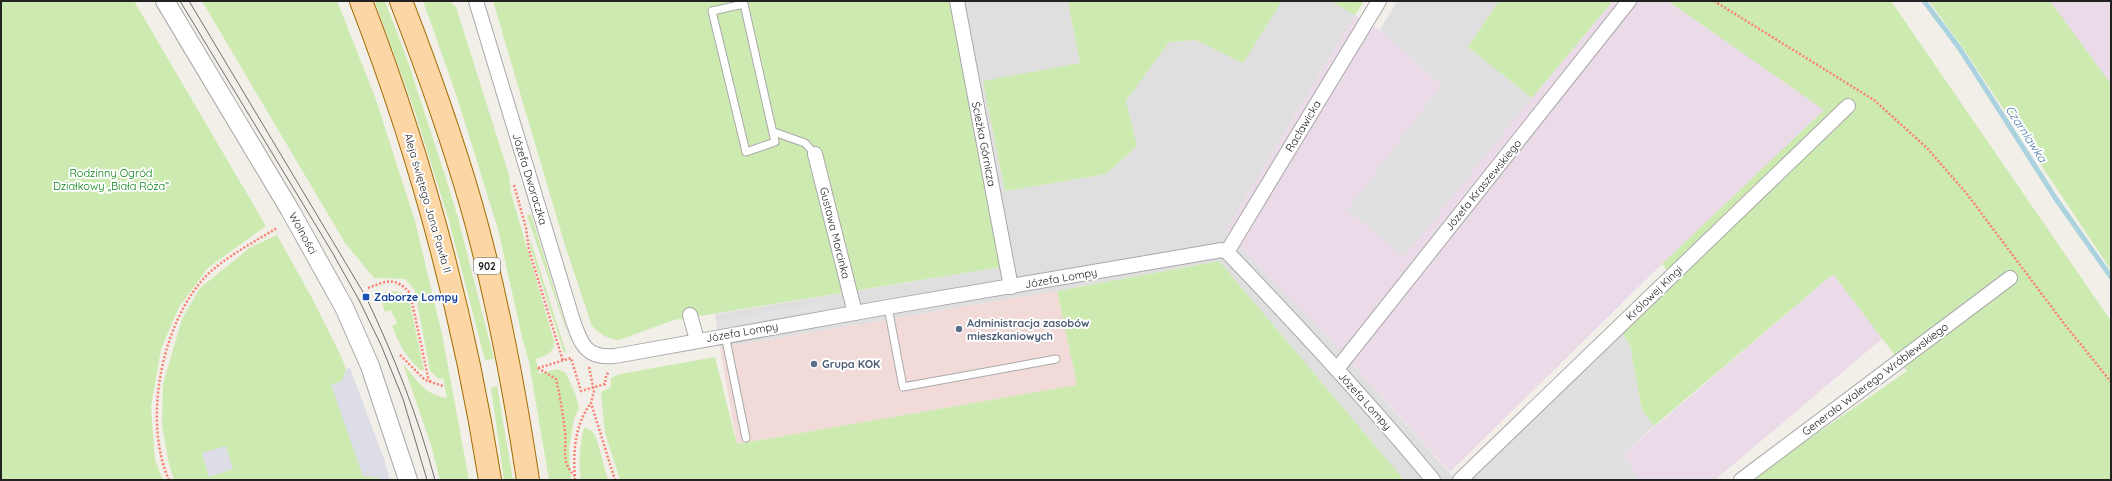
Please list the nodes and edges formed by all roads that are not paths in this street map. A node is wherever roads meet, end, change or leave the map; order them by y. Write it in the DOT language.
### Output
graph roads {
  1 [pos="165,1"];
  2 [pos="361,1"];
  3 [pos="401,1"];
  4 [pos="476,1"];
  5 [pos="957,1"];
  6 [pos="1378,1"];
  7 [pos="1629,1"];
  8 [pos="1848,106"];
  9 [pos="774,132"];
  10 [pos="815,154"];
  11 [pos="1227,252"];
  12 [pos="2010,278"];
  13 [pos="1011,287"];
  14 [pos="888,307"];
  15 [pos="855,313"];
  16 [pos="690,315"];
  17 [pos="725,335"];
  18 [pos="697,340"];
  19 [pos="592,354"];
  20 [pos="1056,359"];
  21 [pos="1336,369"];
  22 [pos="746,438"];
  23 [pos="408,480"];
  24 [pos="490,480"];
  25 [pos="528,480"];
  26 [pos="1433,480"];
  27 [pos="1460,480"];
  28 [pos="1741,480"];
  1 -- 23 [label="street, Wolności"];
  2 -- 24 [label="main road, Aleja świętego Jana Pawła II"];
  3 -- 25 [label="main road, 902"];
  4 -- 19 [label="street, Józefa Dworaczka"];
  5 -- 13 [label="street, Ścieżka Górnicza"];
  6 -- 11 [label="street, Racławicka"];
  7 -- 21 [label="street, Józefa Kraszewskiego"];
  8 -- 27 [label="street, Królowej Kingi"];
  9 -- 9 [label="lane"];
  9 -- 10 [label="lane"];
  10 -- 15 [label="street, Gustawa Morcinka"];
  11 -- 13 [label="street, Józefa Lompy"];
  11 -- 21 [label="street, Józefa Lompy"];
  12 -- 28 [label="street, Generała Walerego Wróblewskiego"];
  13 -- 14 [label="street, Józefa Lompy"];
  14 -- 15 [label="street, Józefa Lompy"];
  14 -- 20 [label="lane"];
  15 -- 17 [label="street, Józefa Lompy"];
  16 -- 18 [label="street"];
  17 -- 18 [label="street, Józefa Lompy"];
  17 -- 22 [label="lane"];
  18 -- 19 [label="street, Józefa Lompy"];
  21 -- 26 [label="street, Józefa Lompy"];
}
